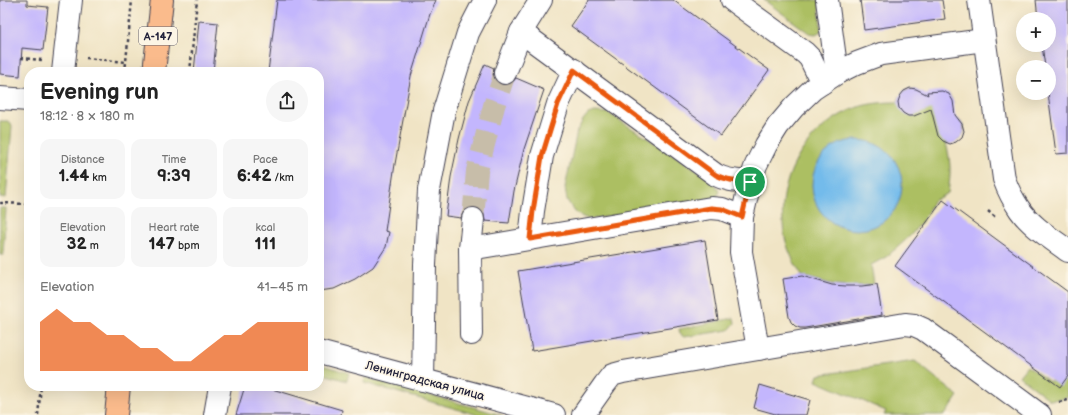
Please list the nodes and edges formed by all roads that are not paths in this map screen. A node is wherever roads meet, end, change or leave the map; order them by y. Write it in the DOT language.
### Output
graph roads {
  1 [pos="71,0"];
  2 [pos="162,0"];
  3 [pos="485,0"];
  4 [pos="541,0"];
  5 [pos="732,0"];
  6 [pos="827,0"];
  7 [pos="978,0"];
  8 [pos="521,32"];
  9 [pos="984,40"];
  10 [pos="56,66"];
  11 [pos="155,67"];
  12 [pos="574,70"];
  13 [pos="505,73"];
  14 [pos="829,78"];
  15 [pos="0,98"];
  16 [pos="24,100"];
  17 [pos="750,182"];
  18 [pos="742,217"];
  19 [pos="473,219"];
  20 [pos="530,239"];
  21 [pos="470,249"];
  22 [pos="1068,251"];
  23 [pos="472,334"];
  24 [pos="758,349"];
  25 [pos="324,353"];
  26 [pos="423,380"];
  27 [pos="118,391"];
  28 [pos="219,391"];
  29 [pos="116,415"];
  30 [pos="215,415"];
  31 [pos="554,415"];
  32 [pos="583,415"];
  33 [pos="1040,415"];
  1 -- 10 [label="street"];
  2 -- 11 [label="highway, А-147"];
  3 -- 26 [label="street"];
  4 -- 8 [label="street"];
  5 -- 14 [label="street"];
  6 -- 14 [label="street"];
  7 -- 9 [label="street"];
  8 -- 12 [label="street"];
  8 -- 13 [label="street"];
  9 -- 14 [label="street"];
  9 -- 22 [label="street"];
  12 -- 17 [label="street"];
  12 -- 20 [label="street"];
  14 -- 17 [label="street"];
  15 -- 16 [label="street"];
  17 -- 18 [label="street"];
  18 -- 20 [label="street"];
  18 -- 24 [label="street"];
  19 -- 21 [label="street"];
  20 -- 21 [label="street"];
  21 -- 23 [label="street"];
  24 -- 32 [label="street"];
  24 -- 33 [label="street"];
  25 -- 26 [label="street, Ленинградская улица"];
  26 -- 31 [label="street, Ленинградская улица"];
  27 -- 29 [label="highway"];
  28 -- 30 [label="street"];
}
